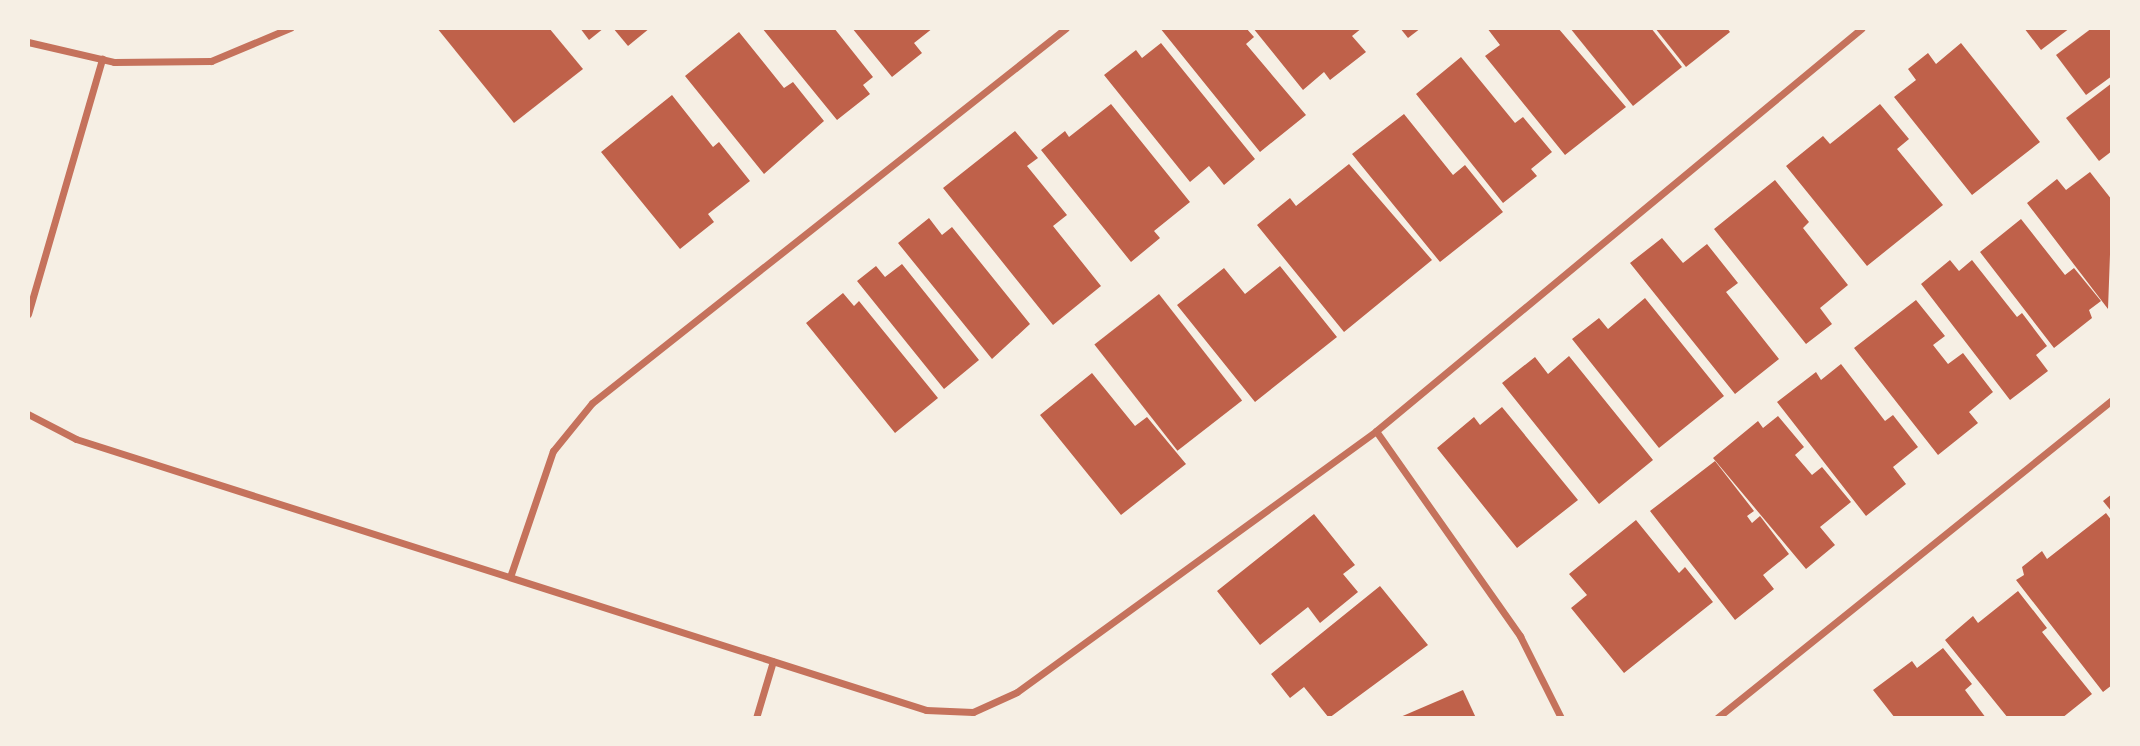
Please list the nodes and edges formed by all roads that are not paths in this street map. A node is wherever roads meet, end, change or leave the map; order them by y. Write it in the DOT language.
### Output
graph roads {
  1 [pos="290,28"];
  2 [pos="1066,28"];
  3 [pos="1862,28"];
  4 [pos="28,42"];
  5 [pos="102,59"];
  6 [pos="28,314"];
  7 [pos="2112,400"];
  8 [pos="28,414"];
  9 [pos="1376,430"];
  10 [pos="510,577"];
  11 [pos="773,661"];
  12 [pos="756,718"];
  13 [pos="1561,718"];
  14 [pos="1717,718"];
  1 -- 5 [label="street"];
  2 -- 10 [label="street"];
  3 -- 9 [label="street"];
  4 -- 5 [label="street"];
  5 -- 6 [label="street"];
  7 -- 14 [label="street"];
  8 -- 10 [label="street"];
  9 -- 11 [label="street"];
  9 -- 13 [label="street"];
  10 -- 11 [label="street"];
  11 -- 12 [label="street"];
}
